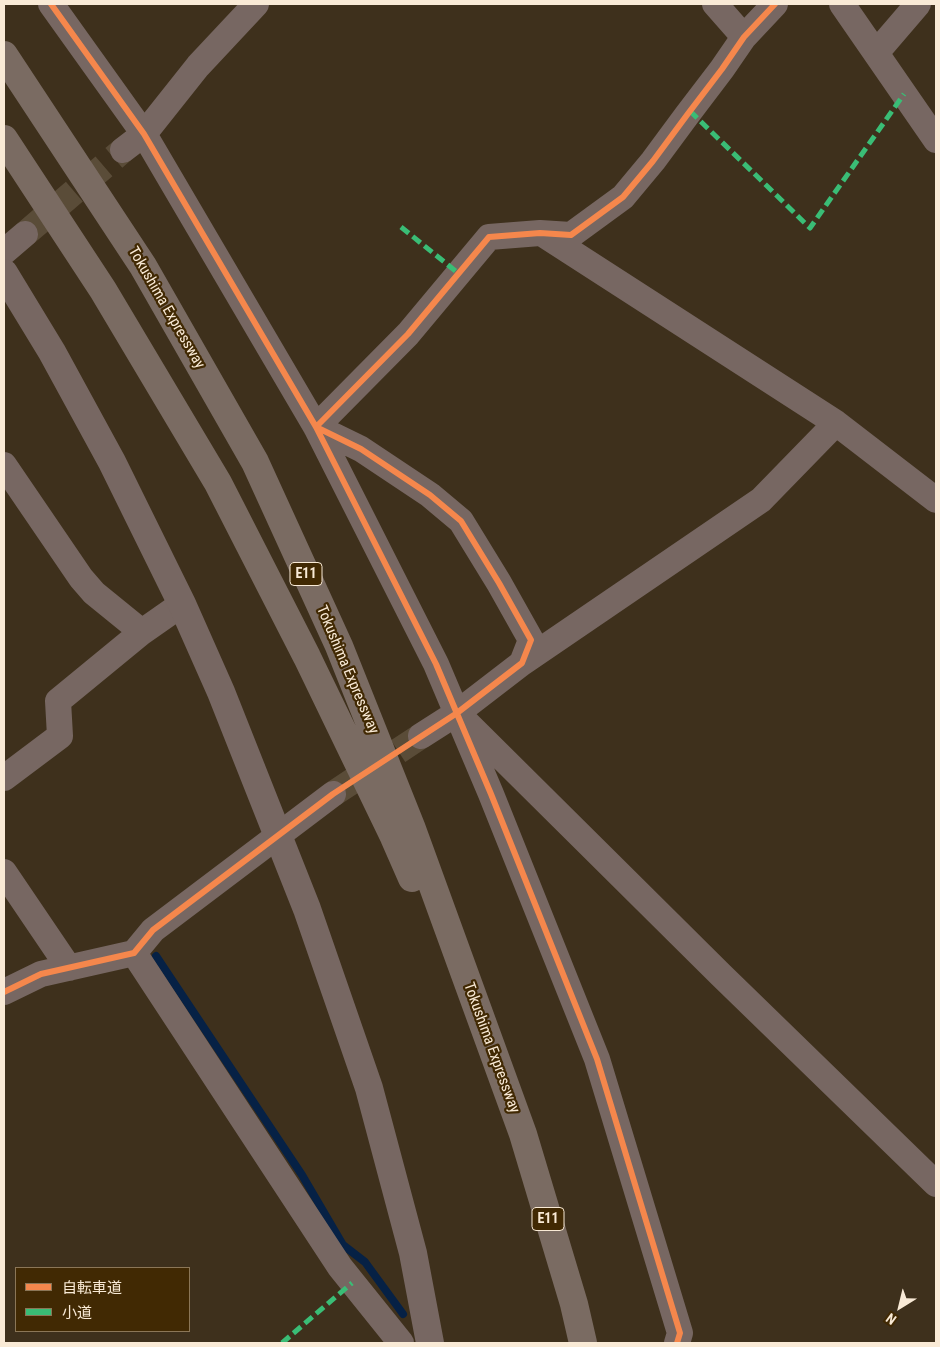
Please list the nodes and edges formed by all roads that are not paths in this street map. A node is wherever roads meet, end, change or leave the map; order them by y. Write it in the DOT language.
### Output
graph roads {
  1 [pos="51,4"];
  2 [pos="256,4"];
  3 [pos="715,4"];
  4 [pos="775,4"];
  5 [pos="842,4"];
  6 [pos="918,4"];
  7 [pos="744,37"];
  8 [pos="876,53"];
  9 [pos="4,55"];
  10 [pos="144,134"];
  11 [pos="4,139"];
  12 [pos="936,140"];
  13 [pos="124,150"];
  14 [pos="540,233"];
  15 [pos="25,234"];
  16 [pos="4,252"];
  17 [pos="4,273"];
  18 [pos="836,423"];
  19 [pos="316,426"];
  20 [pos="4,465"];
  21 [pos="936,500"];
  22 [pos="182,604"];
  23 [pos="142,632"];
  24 [pos="522,663"];
  25 [pos="457,713"];
  26 [pos="421,736"];
  27 [pos="4,778"];
  28 [pos="333,794"];
  29 [pos="278,837"];
  30 [pos="4,872"];
  31 [pos="134,953"];
  32 [pos="69,968"];
  33 [pos="4,992"];
  34 [pos="522,1134"];
  35 [pos="936,1184"];
  36 [pos="401,1343"];
  37 [pos="430,1343"];
  38 [pos="583,1343"];
  39 [pos="677,1343"];
  1 -- 10 [label="street"];
  2 -- 10 [label="street"];
  3 -- 7 [label="street"];
  4 -- 7 [label="street"];
  5 -- 8 [label="street"];
  6 -- 8 [label="street"];
  7 -- 14 [label="street"];
  8 -- 12 [label="street"];
  9 -- 34 [label="highway, Tokushima Expressway / E11"];
  10 -- 13 [label="street"];
  10 -- 19 [label="street"];
  11 -- 34 [label="highway, Tokushima Expressway / E11"];
  14 -- 18 [label="street"];
  14 -- 19 [label="street"];
  15 -- 16 [label="street"];
  17 -- 22 [label="street"];
  18 -- 21 [label="street"];
  18 -- 24 [label="street"];
  19 -- 24 [label="street"];
  19 -- 25 [label="street"];
  20 -- 23 [label="street"];
  22 -- 23 [label="street"];
  22 -- 29 [label="street"];
  23 -- 27 [label="street"];
  24 -- 25 [label="street"];
  25 -- 26 [label="street"];
  25 -- 35 [label="street"];
  25 -- 39 [label="street"];
  28 -- 29 [label="street"];
  29 -- 31 [label="street"];
  29 -- 37 [label="street"];
  30 -- 32 [label="street"];
  31 -- 32 [label="street"];
  31 -- 36 [label="street"];
  32 -- 33 [label="street"];
  34 -- 38 [label="highway, Tokushima Expressway / E11"];
}
